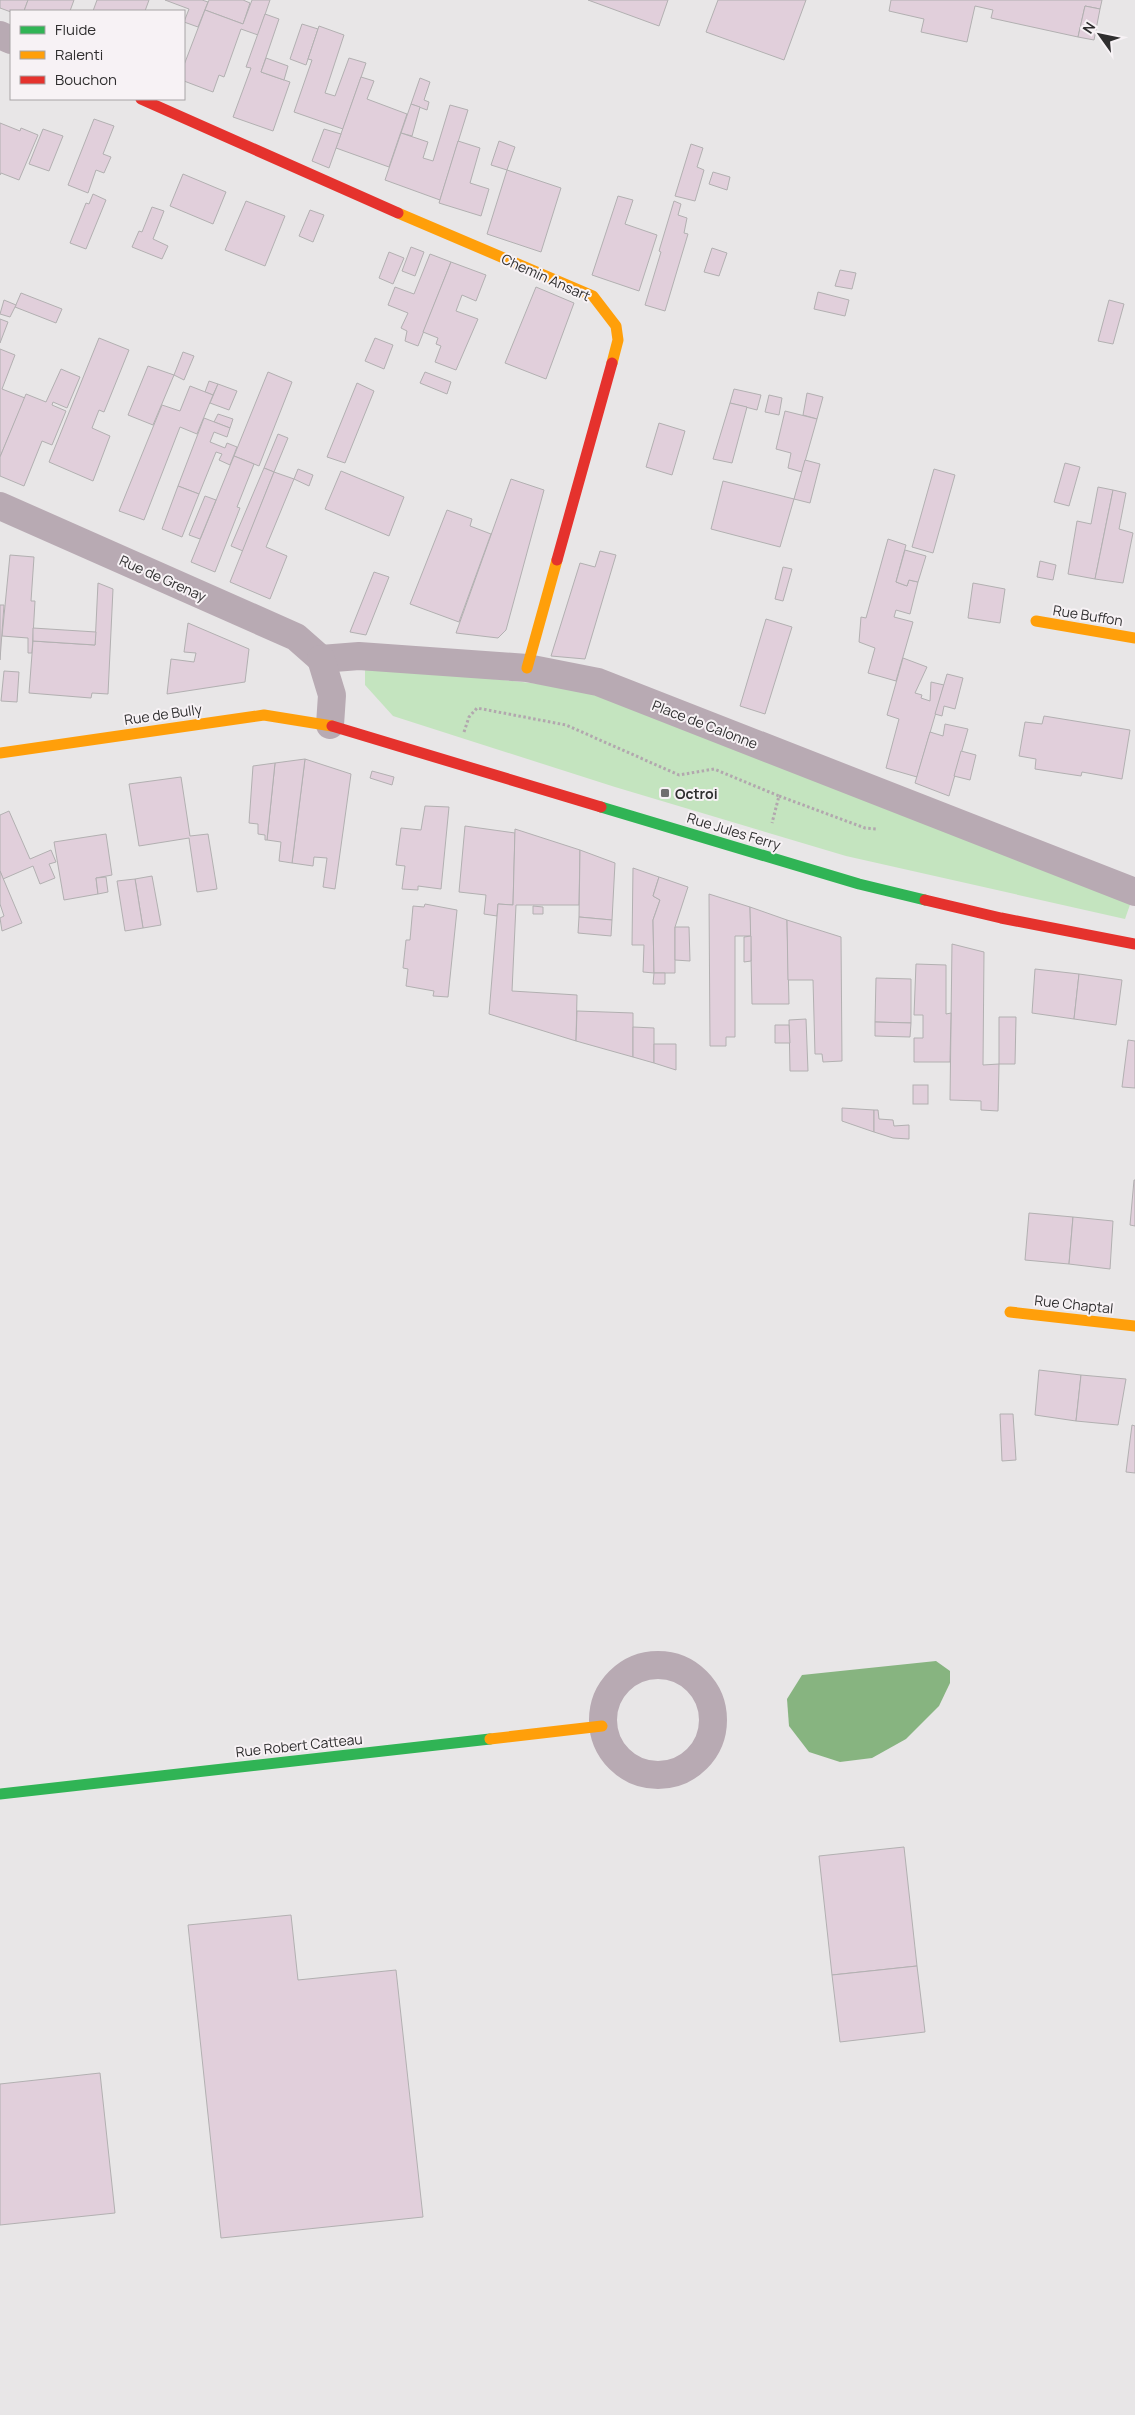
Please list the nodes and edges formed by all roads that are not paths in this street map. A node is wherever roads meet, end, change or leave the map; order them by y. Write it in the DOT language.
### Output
graph roads {
  1 [pos="143,100"];
  2 [pos="0,506"];
  3 [pos="1036,621"];
  4 [pos="1135,638"];
  5 [pos="321,659"];
  6 [pos="527,668"];
  7 [pos="330,725"];
  8 [pos="0,753"];
  9 [pos="1135,892"];
  10 [pos="1135,944"];
  11 [pos="1010,1312"];
  12 [pos="1135,1326"];
  13 [pos="602,1726"];
  14 [pos="0,1794"];
  1 -- 6 [label="street, Chemin Ansart"];
  2 -- 5 [label="street, Rue de Grenay"];
  3 -- 4 [label="street, Rue Buffon"];
  5 -- 6 [label="street, Place de Calonne"];
  5 -- 7 [label="street"];
  6 -- 9 [label="street, Place de Calonne"];
  7 -- 8 [label="street, Rue de Bully"];
  7 -- 10 [label="street, Rue Jules Ferry"];
  11 -- 12 [label="street, Rue Chaptal"];
  13 -- 13 [label="street"];
  13 -- 14 [label="street, Rue Robert Catteau"];
}
